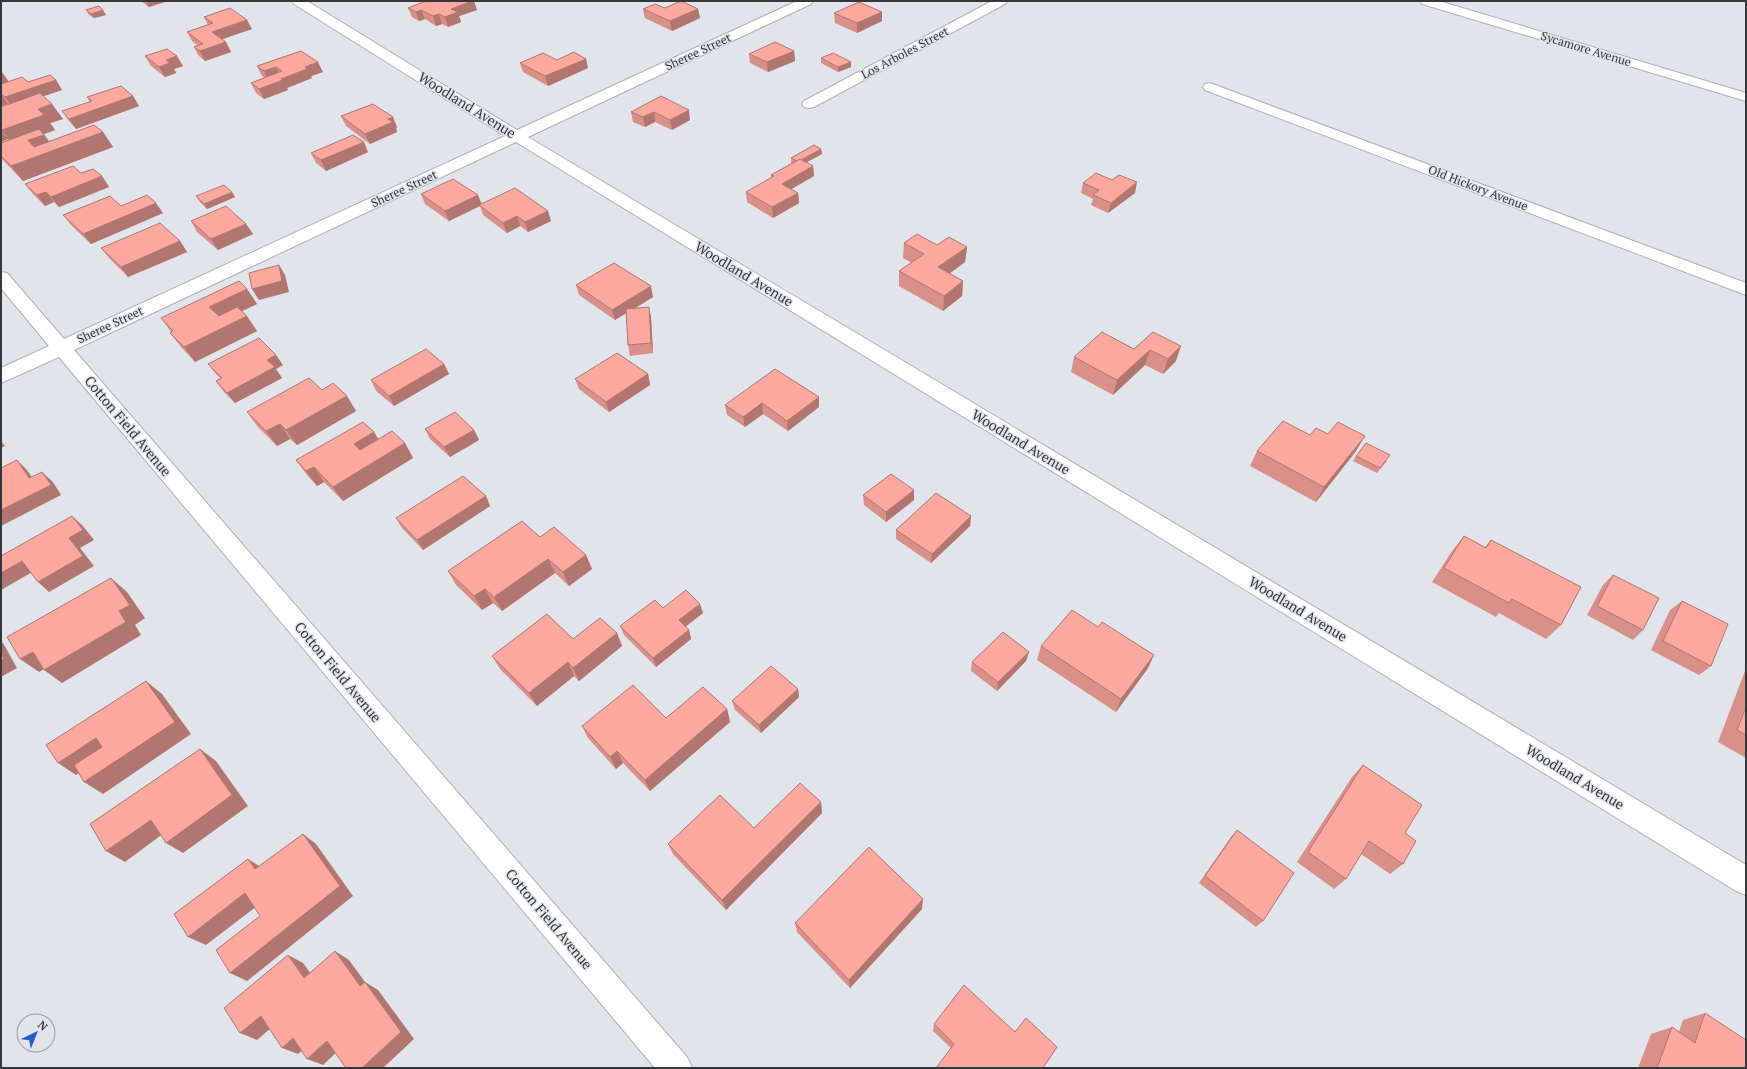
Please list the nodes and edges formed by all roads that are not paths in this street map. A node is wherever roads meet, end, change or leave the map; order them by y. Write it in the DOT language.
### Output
graph roads {
  1 [pos="298,1"];
  2 [pos="807,1"];
  3 [pos="1000,1"];
  4 [pos="1426,1"];
  5 [pos="1210,87"];
  6 [pos="1746,98"];
  7 [pos="809,104"];
  8 [pos="518,137"];
  9 [pos="1,277"];
  10 [pos="1746,289"];
  11 [pos="62,348"];
  12 [pos="1,376"];
  13 [pos="1746,881"];
  14 [pos="676,1068"];
  1 -- 8 [label="street, Woodland Avenue"];
  2 -- 8 [label="street, Sheree Street"];
  3 -- 7 [label="street, Los Arboles Street"];
  4 -- 6 [label="street, Sycamore Avenue"];
  5 -- 10 [label="street, Old Hickory Avenue"];
  8 -- 11 [label="street, Sheree Street"];
  8 -- 13 [label="street, Woodland Avenue"];
  9 -- 11 [label="street, Cotton Field Avenue"];
  11 -- 12 [label="street, Sheree Street"];
  11 -- 14 [label="street, Cotton Field Avenue"];
}
